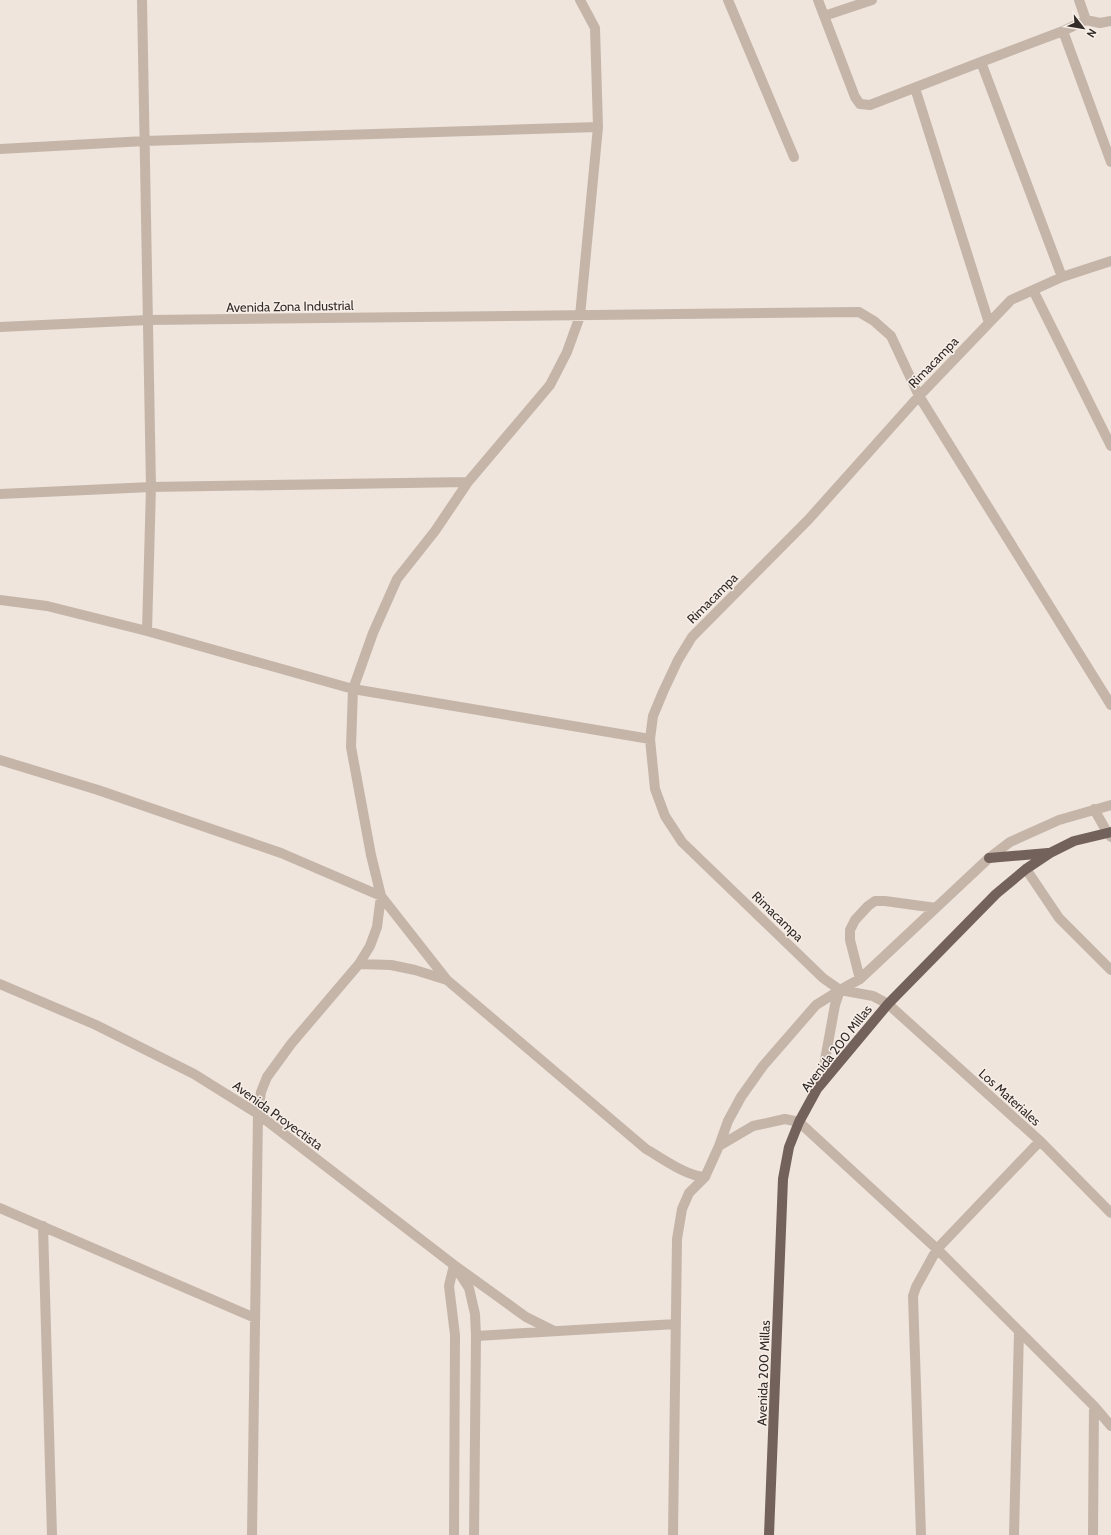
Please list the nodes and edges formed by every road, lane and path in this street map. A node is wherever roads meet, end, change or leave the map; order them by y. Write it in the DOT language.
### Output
graph roads {
  1 [pos="142,0"];
  2 [pos="580,0"];
  3 [pos="728,0"];
  4 [pos="818,0"];
  5 [pos="872,0"];
  6 [pos="1079,0"];
  7 [pos="824,16"];
  8 [pos="1086,20"];
  9 [pos="1111,21"];
  10 [pos="1063,31"];
  11 [pos="980,62"];
  12 [pos="915,88"];
  13 [pos="598,127"];
  14 [pos="145,141"];
  15 [pos="0,149"];
  16 [pos="794,157"];
  17 [pos="1111,162"];
  18 [pos="1111,261"];
  19 [pos="1062,277"];
  20 [pos="1033,290"];
  21 [pos="580,316"];
  22 [pos="148,320"];
  23 [pos="989,323"];
  24 [pos="0,327"];
  25 [pos="919,396"];
  26 [pos="1111,446"];
  27 [pos="468,482"];
  28 [pos="151,487"];
  29 [pos="0,494"];
  30 [pos="0,600"];
  31 [pos="147,631"];
  32 [pos="353,689"];
  33 [pos="1111,705"];
  34 [pos="650,739"];
  35 [pos="0,760"];
  36 [pos="1111,805"];
  37 [pos="1094,809"];
  38 [pos="1110,834"];
  39 [pos="1050,853"];
  40 [pos="989,858"];
  41 [pos="1026,869"];
  42 [pos="381,896"];
  43 [pos="936,908"];
  44 [pos="359,964"];
  45 [pos="1111,970"];
  46 [pos="860,979"];
  47 [pos="447,980"];
  48 [pos="0,984"];
  49 [pos="840,990"];
  50 [pos="888,1004"];
  51 [pos="829,1074"];
  52 [pos="258,1114"];
  53 [pos="799,1122"];
  54 [pos="1040,1141"];
  55 [pos="719,1146"];
  56 [pos="705,1177"];
  57 [pos="0,1208"];
  58 [pos="1111,1213"];
  59 [pos="43,1226"];
  60 [pos="936,1249"];
  61 [pos="454,1265"];
  62 [pos="255,1318"];
  63 [pos="676,1324"];
  64 [pos="554,1331"];
  65 [pos="1019,1331"];
  66 [pos="476,1336"];
  67 [pos="1094,1406"];
  68 [pos="1111,1426"];
  69 [pos="52,1535"];
  70 [pos="252,1535"];
  71 [pos="454,1535"];
  72 [pos="474,1535"];
  73 [pos="673,1535"];
  74 [pos="769,1535"];
  75 [pos="921,1535"];
  76 [pos="1014,1535"];
  77 [pos="1093,1535"];
  1 -- 14 [label="street"];
  2 -- 13 [label="street"];
  3 -- 16 [label="street"];
  4 -- 7 [label="street"];
  5 -- 7 [label="street"];
  6 -- 8 [label="street"];
  7 -- 12 [label="street"];
  8 -- 9 [label="street"];
  8 -- 10 [label="street"];
  10 -- 11 [label="street"];
  10 -- 17 [label="street"];
  11 -- 12 [label="street"];
  11 -- 19 [label="street"];
  12 -- 23 [label="street"];
  13 -- 14 [label="street"];
  13 -- 21 [label="street"];
  14 -- 15 [label="street"];
  14 -- 22 [label="street"];
  18 -- 19 [label="street, Rimacampa"];
  19 -- 20 [label="street, Rimacampa"];
  20 -- 23 [label="street, Rimacampa"];
  20 -- 26 [label="street"];
  21 -- 22 [label="street, Avenida Zona Industrial"];
  21 -- 25 [label="street, Avenida Zona Industrial"];
  21 -- 27 [label="street"];
  22 -- 24 [label="street, Avenida Zona Industrial"];
  22 -- 28 [label="street"];
  23 -- 25 [label="street, Rimacampa"];
  25 -- 33 [label="street, Avenida Zona Industrial"];
  25 -- 34 [label="street, Rimacampa"];
  27 -- 28 [label="street"];
  27 -- 32 [label="street"];
  28 -- 29 [label="street"];
  28 -- 31 [label="street"];
  30 -- 31 [label="street"];
  31 -- 32 [label="street"];
  32 -- 34 [label="street"];
  32 -- 42 [label="street"];
  34 -- 49 [label="street, Rimacampa"];
  35 -- 42 [label="street"];
  36 -- 37 [label="street"];
  37 -- 38 [label="street"];
  37 -- 40 [label="street"];
  38 -- 39 [label="main road, Avenida 200 Millas"];
  39 -- 40 [label="main road"];
  39 -- 41 [label="main road, Avenida 200 Millas"];
  40 -- 43 [label="street"];
  41 -- 45 [label="street"];
  41 -- 50 [label="main road, Avenida 200 Millas"];
  42 -- 44 [label="street"];
  42 -- 47 [label="street"];
  43 -- 46 [label="street"];
  43 -- 46 [label="street"];
  44 -- 47 [label="street"];
  44 -- 52 [label="street"];
  46 -- 49 [label="street"];
  47 -- 56 [label="street"];
  48 -- 52 [label="street, Avenida Proyectista"];
  49 -- 50 [label="street, Rimacampa"];
  49 -- 51 [label="street"];
  49 -- 55 [label="street"];
  50 -- 51 [label="main road, Avenida 200 Millas"];
  50 -- 54 [label="street, Los Materiales"];
  51 -- 53 [label="main road, Avenida 200 Millas"];
  52 -- 61 [label="street, Avenida Proyectista"];
  52 -- 62 [label="street"];
  53 -- 55 [label="street"];
  53 -- 60 [label="street"];
  53 -- 74 [label="main road, Avenida 200 Millas"];
  54 -- 58 [label="street, Los Materiales"];
  54 -- 60 [label="street"];
  55 -- 56 [label="street"];
  56 -- 63 [label="street"];
  57 -- 59 [label="street"];
  59 -- 62 [label="street"];
  59 -- 69 [label="street"];
  60 -- 65 [label="street"];
  60 -- 75 [label="street"];
  61 -- 64 [label="street"];
  61 -- 66 [label="street, Avenida Proyectista"];
  61 -- 71 [label="street"];
  62 -- 70 [label="street"];
  63 -- 64 [label="street"];
  63 -- 73 [label="street"];
  64 -- 66 [label="street"];
  65 -- 67 [label="street"];
  65 -- 76 [label="street"];
  66 -- 72 [label="street, Avenida Proyectista"];
  67 -- 68 [label="street"];
  67 -- 77 [label="street"];
}
